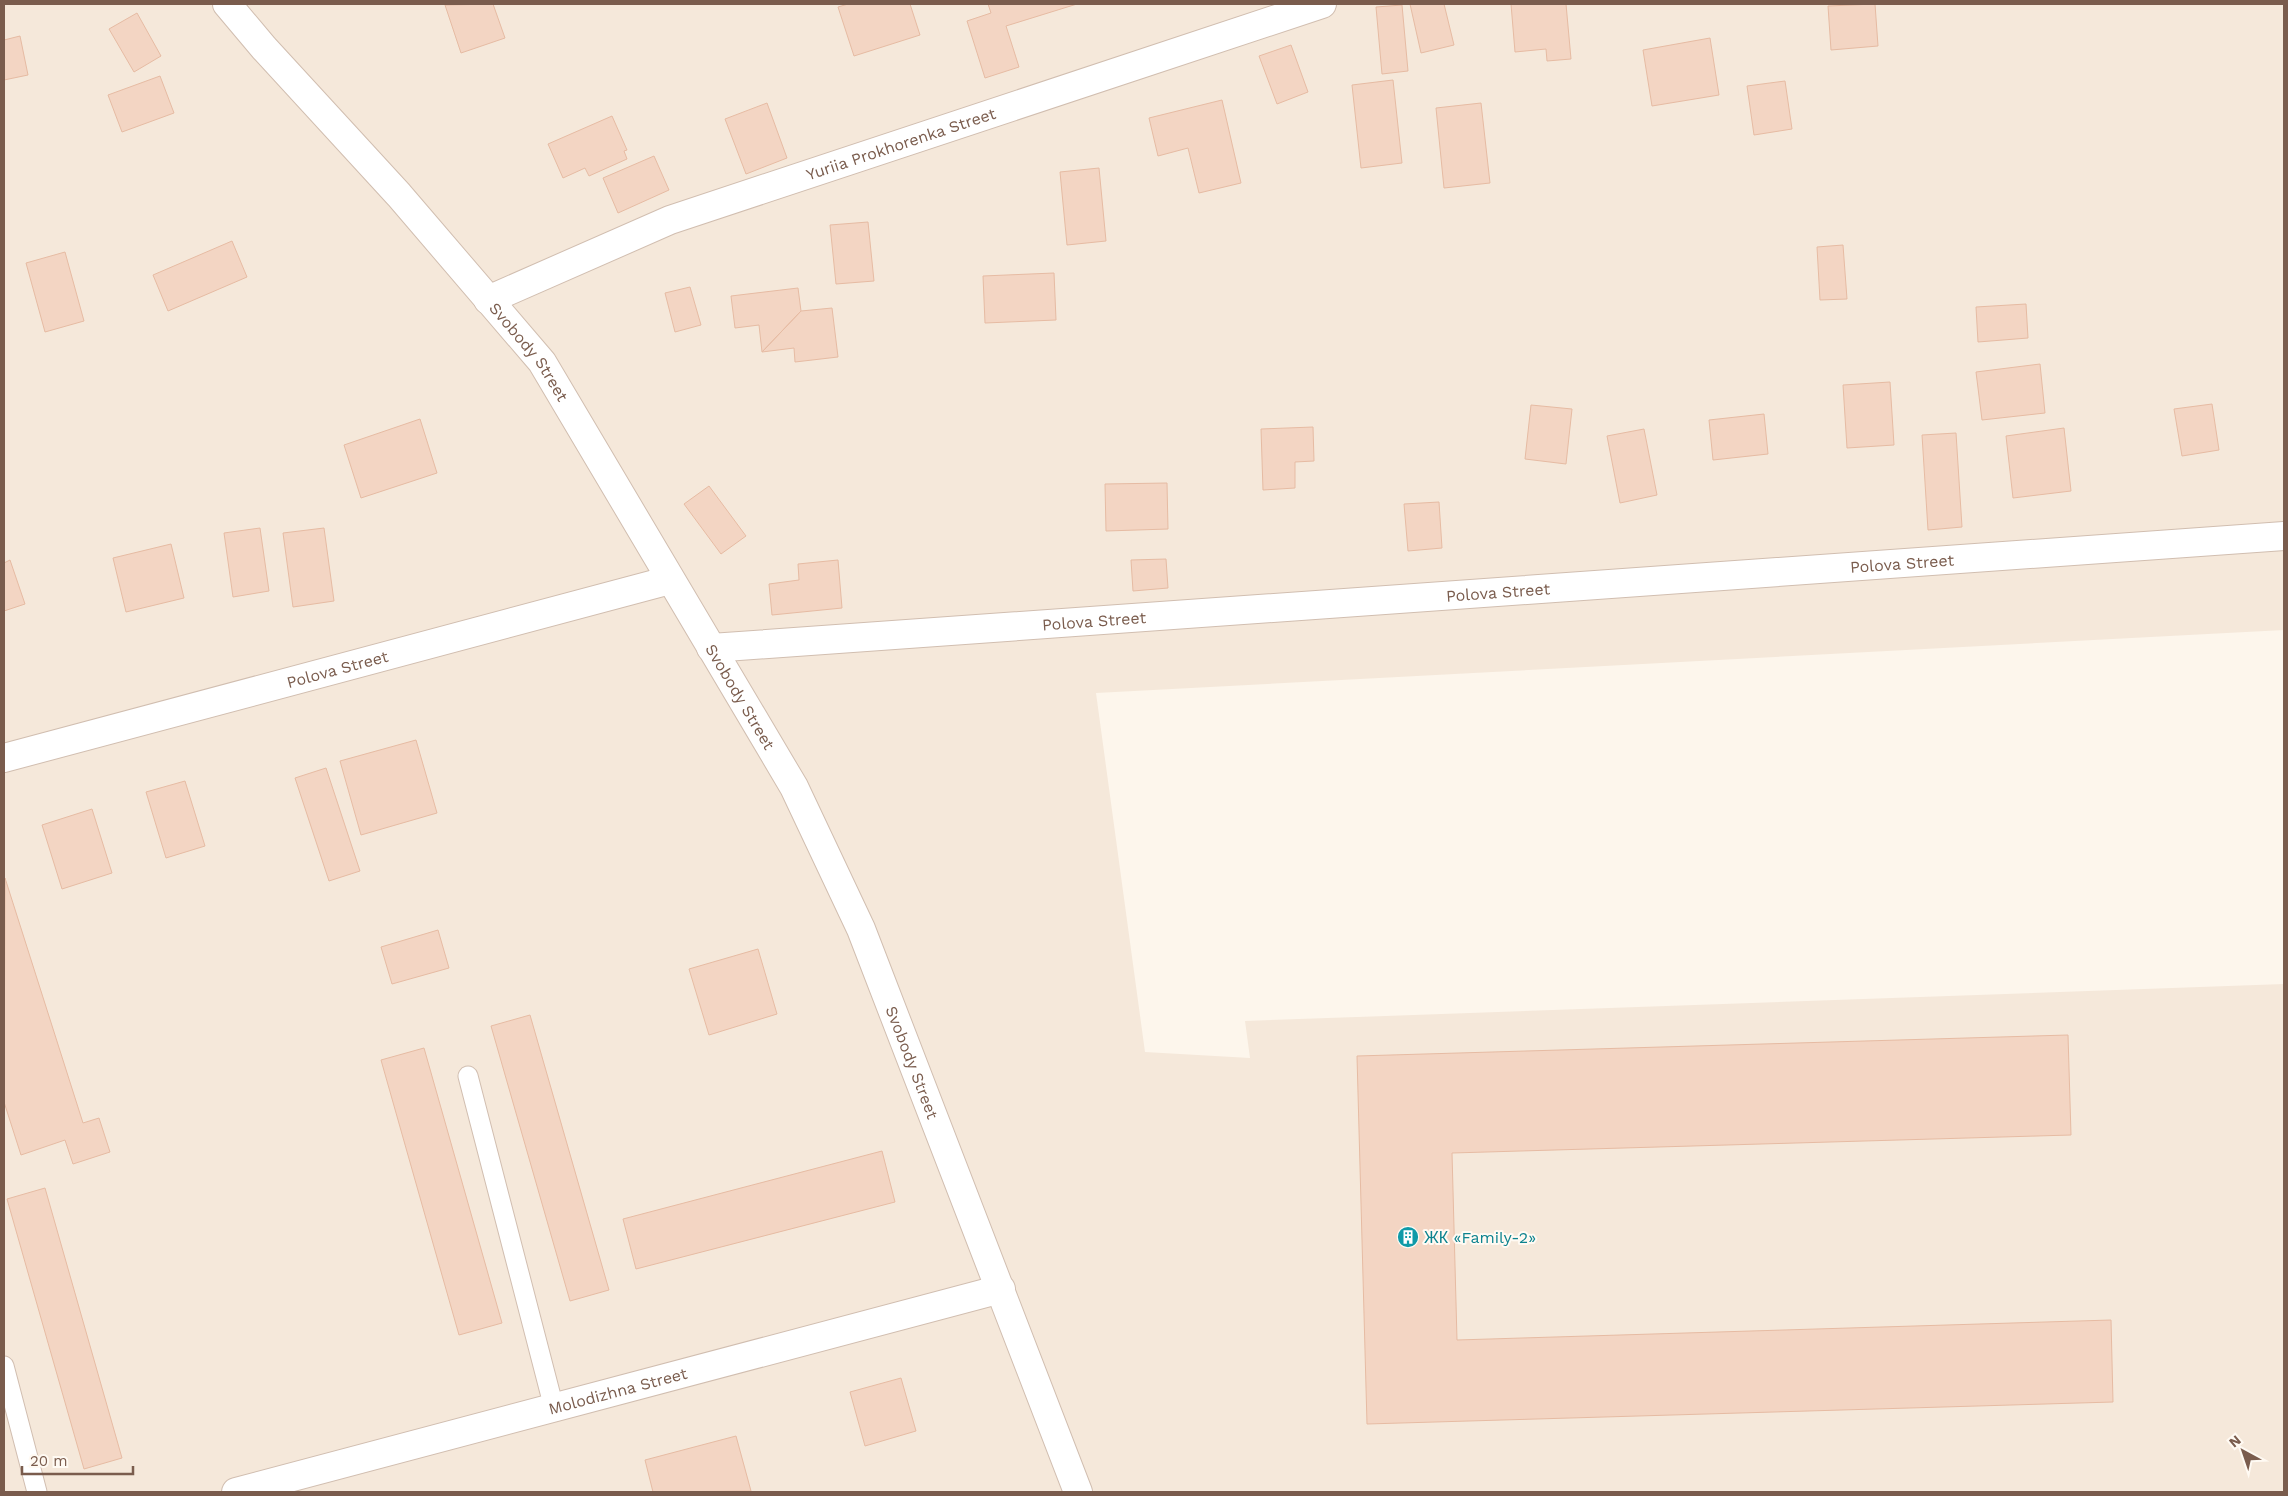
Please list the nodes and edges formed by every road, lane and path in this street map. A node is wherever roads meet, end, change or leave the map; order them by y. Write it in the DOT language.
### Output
graph roads {
  1 [pos="227,4"];
  2 [pos="1322,4"];
  3 [pos="488,300"];
  4 [pos="2284,536"];
  5 [pos="670,580"];
  6 [pos="711,648"];
  7 [pos="4,758"];
  8 [pos="468,1076"];
  9 [pos="1001,1289"];
  10 [pos="4,1366"];
  11 [pos="554,1408"];
  12 [pos="37,1492"];
  13 [pos="236,1492"];
  14 [pos="1078,1492"];
  1 -- 3 [label="street, Svobody Street"];
  2 -- 3 [label="street, Yuriia Prokhorenka Street"];
  3 -- 5 [label="street, Svobody Street"];
  4 -- 6 [label="street, Polova Street"];
  5 -- 6 [label="street, Svobody Street"];
  5 -- 7 [label="street, Polova Street"];
  6 -- 9 [label="street, Svobody Street"];
  8 -- 11 [label="lane"];
  9 -- 11 [label="street, Molodizhna Street"];
  9 -- 14 [label="street, Svobody Street"];
  10 -- 12 [label="lane"];
  11 -- 13 [label="street, Molodizhna Street"];
}
